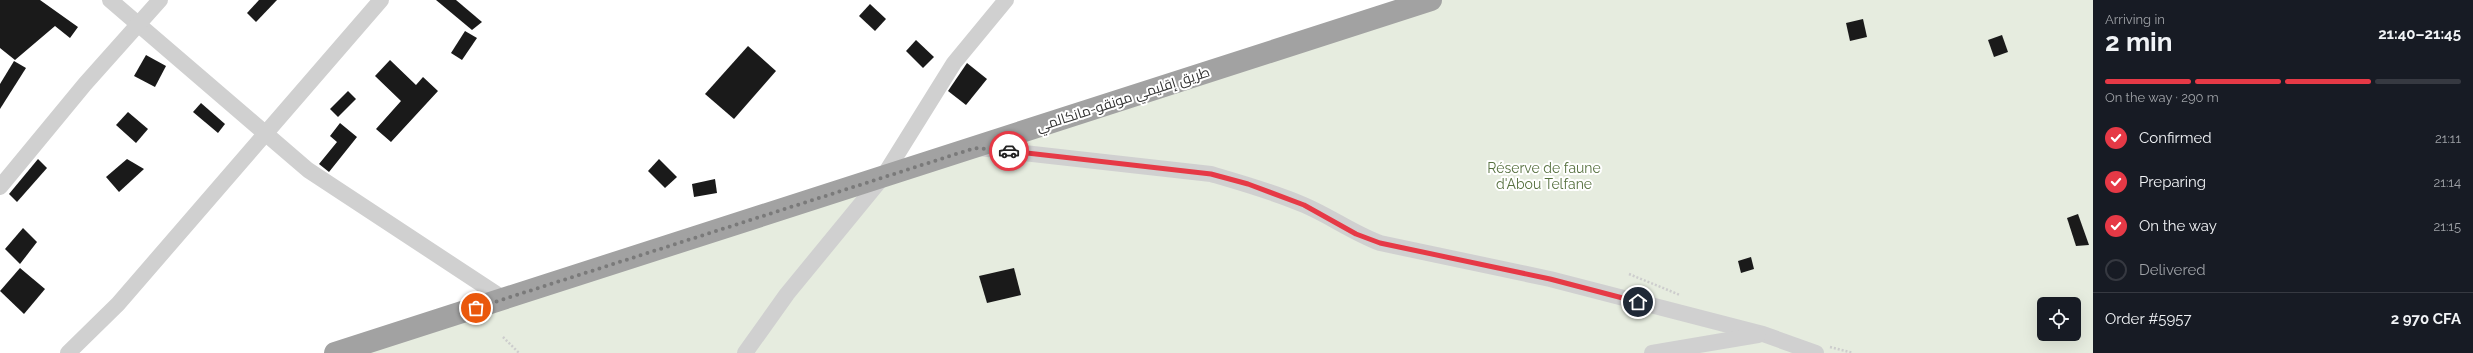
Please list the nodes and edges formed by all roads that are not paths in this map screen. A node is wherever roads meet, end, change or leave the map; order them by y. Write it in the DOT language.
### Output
graph roads {
  1 [pos="110,0"];
  2 [pos="160,0"];
  3 [pos="381,0"];
  4 [pos="1006,0"];
  5 [pos="1431,0"];
  6 [pos="138,24"];
  7 [pos="265,134"];
  8 [pos="975,148"];
  9 [pos="883,177"];
  10 [pos="0,187"];
  11 [pos="504,299"];
  12 [pos="1763,334"];
  13 [pos="68,353"];
  14 [pos="335,353"];
  15 [pos="745,353"];
  16 [pos="1652,353"];
  17 [pos="1816,353"];
  1 -- 6 [label="street"];
  2 -- 6 [label="street"];
  3 -- 7 [label="street"];
  4 -- 9 [label="street"];
  5 -- 8 [label="highway, طريق إقليمي مونقو-مانكالمي"];
  6 -- 7 [label="street"];
  6 -- 10 [label="street"];
  7 -- 11 [label="street"];
  7 -- 13 [label="street"];
  8 -- 9 [label="highway, طريق إقليمي مونقو-مانكالمي"];
  8 -- 12 [label="street"];
  9 -- 11 [label="highway, طريق إقليمي مونقو-مانكالمي"];
  9 -- 15 [label="street"];
  11 -- 14 [label="highway, طريق إقليمي مونقو-مانكالمي"];
  12 -- 16 [label="street"];
  12 -- 17 [label="street"];
}
